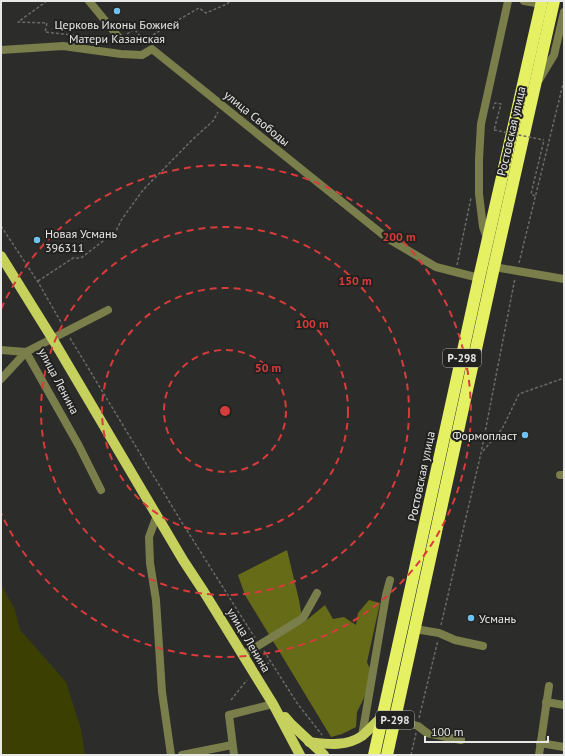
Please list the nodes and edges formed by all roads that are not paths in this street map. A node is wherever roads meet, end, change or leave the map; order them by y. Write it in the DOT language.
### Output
graph roads {
  1 [pos="89,1"];
  2 [pos="508,1"];
  3 [pos="524,1"];
  4 [pos="528,1"];
  5 [pos="554,1"];
  6 [pos="542,2"];
  7 [pos="564,12"];
  8 [pos="120,40"];
  9 [pos="1,50"];
  10 [pos="535,88"];
  11 [pos="488,241"];
  12 [pos="1,256"];
  13 [pos="494,267"];
  14 [pos="479,278"];
  15 [pos="564,279"];
  16 [pos="108,310"];
  17 [pos="52,338"];
  18 [pos="1,350"];
  19 [pos="26,352"];
  20 [pos="1,379"];
  21 [pos="101,490"];
  22 [pos="157,515"];
  23 [pos="390,580"];
  24 [pos="317,593"];
  25 [pos="415,629"];
  26 [pos="483,646"];
  27 [pos="243,655"];
  28 [pos="549,686"];
  29 [pos="546,702"];
  30 [pos="273,704"];
  31 [pos="564,705"];
  32 [pos="383,716"];
  33 [pos="395,720"];
  34 [pos="362,736"];
  35 [pos="461,740"];
  36 [pos="309,742"];
  37 [pos="540,743"];
  38 [pos="232,745"];
  39 [pos="564,747"];
  40 [pos="171,755"];
  41 [pos="182,755"];
  42 [pos="234,755"];
  43 [pos="300,755"];
  44 [pos="324,755"];
  45 [pos="374,755"];
  46 [pos="387,755"];
  47 [pos="539,755"];
  1 -- 8 [label="street"];
  2 -- 11 [label="street, Ростовская улица"];
  3 -- 4 [label="street"];
  4 -- 6 [label="street"];
  5 -- 10 [label="highway, Ростовская улица / Р-298"];
  6 -- 11 [label="highway, Ростовская улица / Р-298"];
  7 -- 10 [label="street"];
  9 -- 14 [label="street, улица Свободы"];
  10 -- 13 [label="highway, Ростовская улица / Р-298"];
  11 -- 14 [label="highway, Ростовская улица / Р-298"];
  12 -- 17 [label="main road, улица Ленина"];
  13 -- 15 [label="street"];
  13 -- 25 [label="highway, Ростовская улица / Р-298"];
  14 -- 32 [label="highway, Ростовская улица / Р-298"];
  16 -- 17 [label="street"];
  17 -- 19 [label="street, улица Ленина"];
  17 -- 22 [label="main road, улица Ленина"];
  18 -- 19 [label="street"];
  19 -- 20 [label="street"];
  19 -- 21 [label="street, улица Ленина"];
  22 -- 27 [label="main road, улица Ленина"];
  22 -- 40 [label="street"];
  23 -- 34 [label="street"];
  24 -- 27 [label="street"];
  25 -- 26 [label="street"];
  25 -- 33 [label="highway, Ростовская улица / Р-298"];
  27 -- 30 [label="main road, улица Ленина"];
  28 -- 29 [label="street"];
  29 -- 31 [label="street"];
  29 -- 37 [label="street"];
  30 -- 36 [label="main road"];
  30 -- 38 [label="street"];
  30 -- 43 [label="main road"];
  32 -- 34 [label="main road"];
  32 -- 45 [label="highway, Р-298"];
  33 -- 35 [label="street"];
  33 -- 46 [label="highway, Р-298"];
  34 -- 36 [label="main road"];
  36 -- 44 [label="main road"];
  37 -- 39 [label="street"];
  37 -- 47 [label="street"];
  38 -- 41 [label="street"];
  38 -- 42 [label="street"];
}
